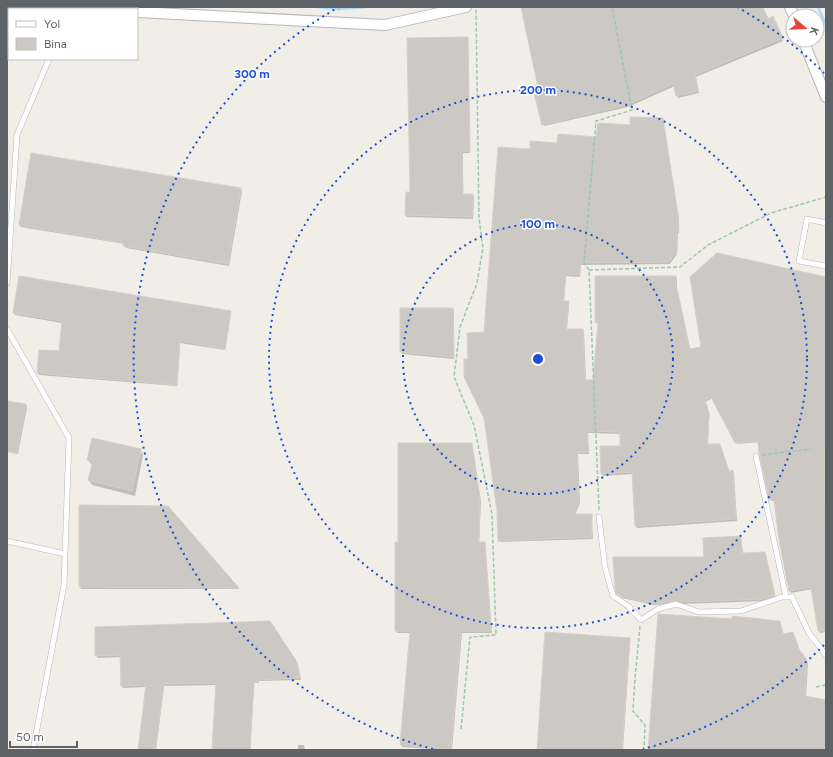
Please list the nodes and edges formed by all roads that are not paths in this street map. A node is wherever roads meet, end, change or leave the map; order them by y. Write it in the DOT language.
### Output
graph roads {
  1 [pos="80,7"];
  2 [pos="466,7"];
  3 [pos="91,8"];
  4 [pos="138,12"];
  5 [pos="806,48"];
  6 [pos="49,60"];
  7 [pos="826,97"];
  8 [pos="826,223"];
  9 [pos="826,266"];
  10 [pos="7,283"];
  11 [pos="7,329"];
  12 [pos="756,456"];
  13 [pos="599,517"];
  14 [pos="7,541"];
  15 [pos="65,554"];
  16 [pos="786,597"];
  17 [pos="826,655"];
  18 [pos="33,750"];
  1 -- 3 [label="street"];
  2 -- 4 [label="street"];
  5 -- 7 [label="street"];
  6 -- 10 [label="lane"];
  8 -- 9 [label="lane"];
  11 -- 15 [label="lane"];
  12 -- 16 [label="lane"];
  13 -- 16 [label="lane"];
  14 -- 15 [label="lane"];
  15 -- 18 [label="lane"];
  16 -- 17 [label="lane"];
}
